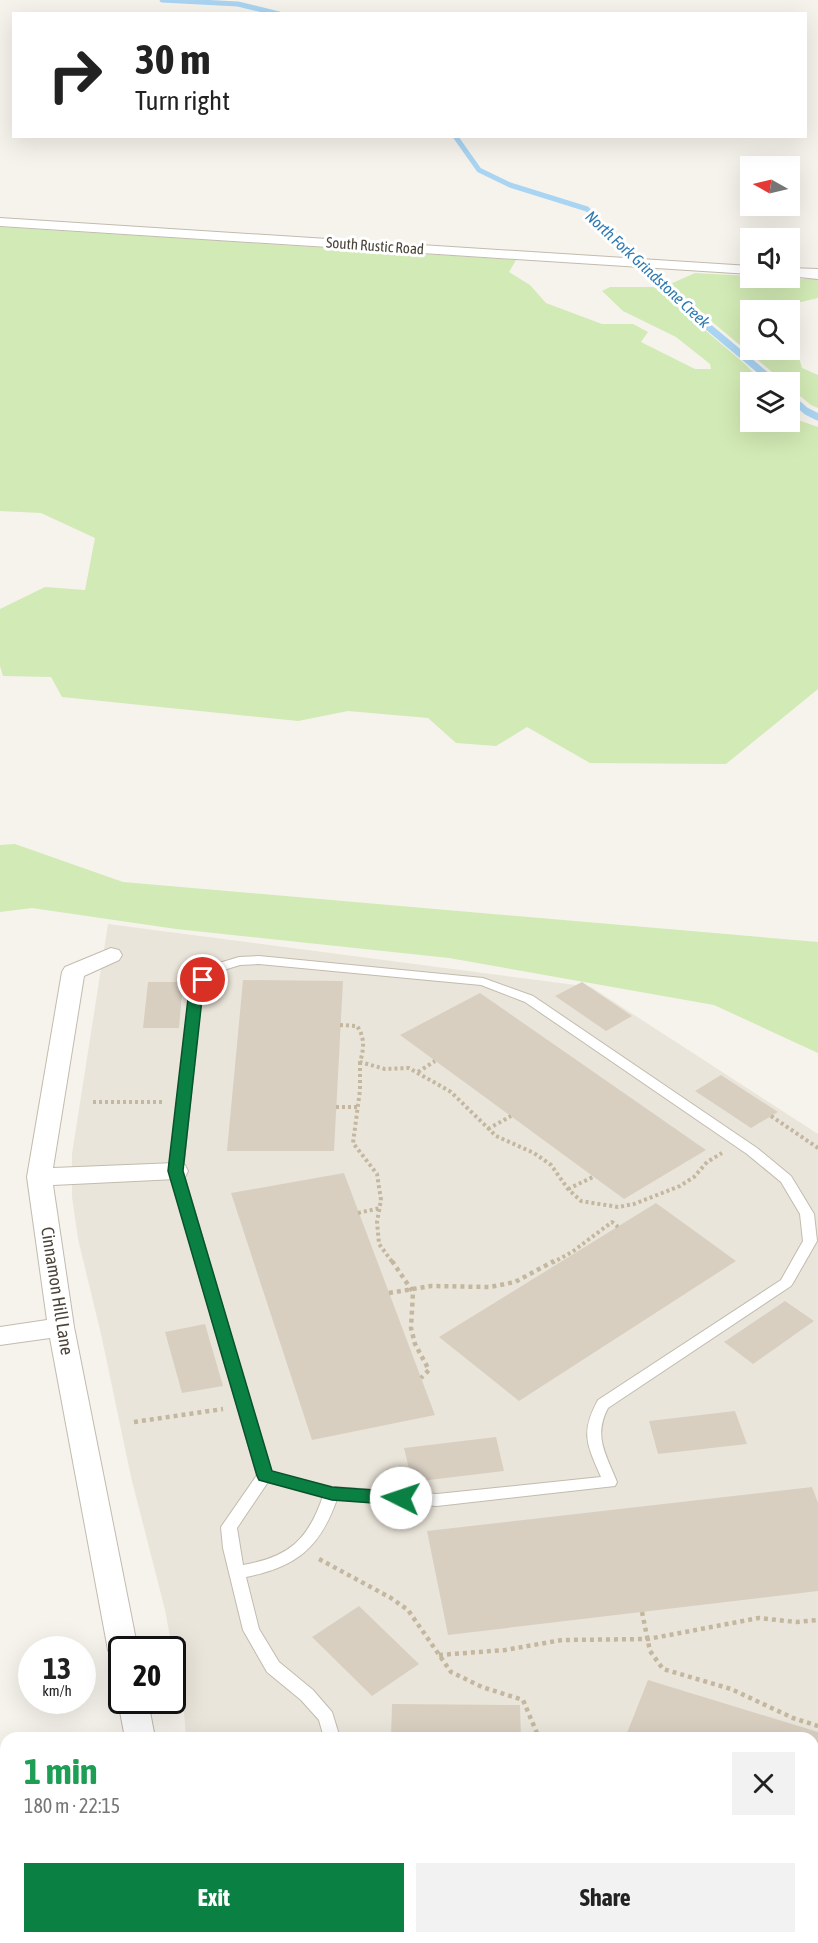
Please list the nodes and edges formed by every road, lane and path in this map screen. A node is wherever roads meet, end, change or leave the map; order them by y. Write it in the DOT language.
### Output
graph roads {
  1 [pos="0,222"];
  2 [pos="740,269"];
  3 [pos="800,273"];
  4 [pos="818,274"];
  5 [pos="111,955"];
  6 [pos="340,1025"];
  7 [pos="435,1061"];
  8 [pos="360,1062"];
  9 [pos="418,1072"];
  10 [pos="93,1102"];
  11 [pos="183,1102"];
  12 [pos="336,1107"];
  13 [pos="358,1107"];
  14 [pos="511,1116"];
  15 [pos="771,1116"];
  16 [pos="488,1129"];
  17 [pos="741,1144"];
  18 [pos="818,1148"];
  19 [pos="176,1171"];
  20 [pos="39,1177"];
  21 [pos="593,1177"];
  22 [pos="568,1190"];
  23 [pos="380,1208"];
  24 [pos="358,1213"];
  25 [pos="618,1227"];
  26 [pos="411,1289"];
  27 [pos="389,1293"];
  28 [pos="61,1327"];
  29 [pos="0,1336"];
  30 [pos="421,1378"];
  31 [pos="244,1404"];
  32 [pos="134,1422"];
  33 [pos="265,1476"];
  34 [pos="332,1493"];
  35 [pos="300,1549"];
  36 [pos="238,1572"];
  37 [pos="642,1612"];
  38 [pos="818,1620"];
  39 [pos="120,1636"];
  40 [pos="648,1640"];
  41 [pos="439,1655"];
  42 [pos="135,1714"];
  43 [pos="818,1726"];
  44 [pos="139,1732"];
  45 [pos="330,1732"];
  46 [pos="536,1732"];
  1 -- 2 [label="street, South Rustic Road"];
  3 -- 4 [label="street"];
  5 -- 20 [label="street, Cinnamon Hill Lane"];
  6 -- 8 [label="path"];
  7 -- 9 [label="path"];
  8 -- 9 [label="path"];
  8 -- 13 [label="path"];
  9 -- 16 [label="path"];
  10 -- 11 [label="path"];
  11 -- 17 [label="lane"];
  11 -- 19 [label="lane"];
  12 -- 13 [label="path"];
  13 -- 23 [label="path"];
  14 -- 16 [label="path"];
  15 -- 18 [label="path"];
  16 -- 22 [label="path"];
  17 -- 22 [label="path"];
  17 -- 34 [label="lane"];
  19 -- 20 [label="street"];
  19 -- 31 [label="lane"];
  20 -- 28 [label="street, Cinnamon Hill Lane"];
  21 -- 22 [label="path"];
  23 -- 24 [label="path"];
  23 -- 26 [label="path"];
  25 -- 26 [label="path"];
  26 -- 27 [label="path"];
  26 -- 30 [label="path"];
  28 -- 29 [label="street"];
  28 -- 39 [label="street, Cinnamon Hill Lane"];
  31 -- 32 [label="path"];
  31 -- 33 [label="lane"];
  33 -- 34 [label="lane"];
  33 -- 36 [label="lane"];
  34 -- 35 [label="lane"];
  35 -- 36 [label="lane"];
  35 -- 41 [label="path"];
  36 -- 45 [label="lane"];
  37 -- 40 [label="path"];
  38 -- 40 [label="path"];
  40 -- 41 [label="path"];
  40 -- 43 [label="path"];
  41 -- 46 [label="path"];
  42 -- 44 [label="street"];
}
